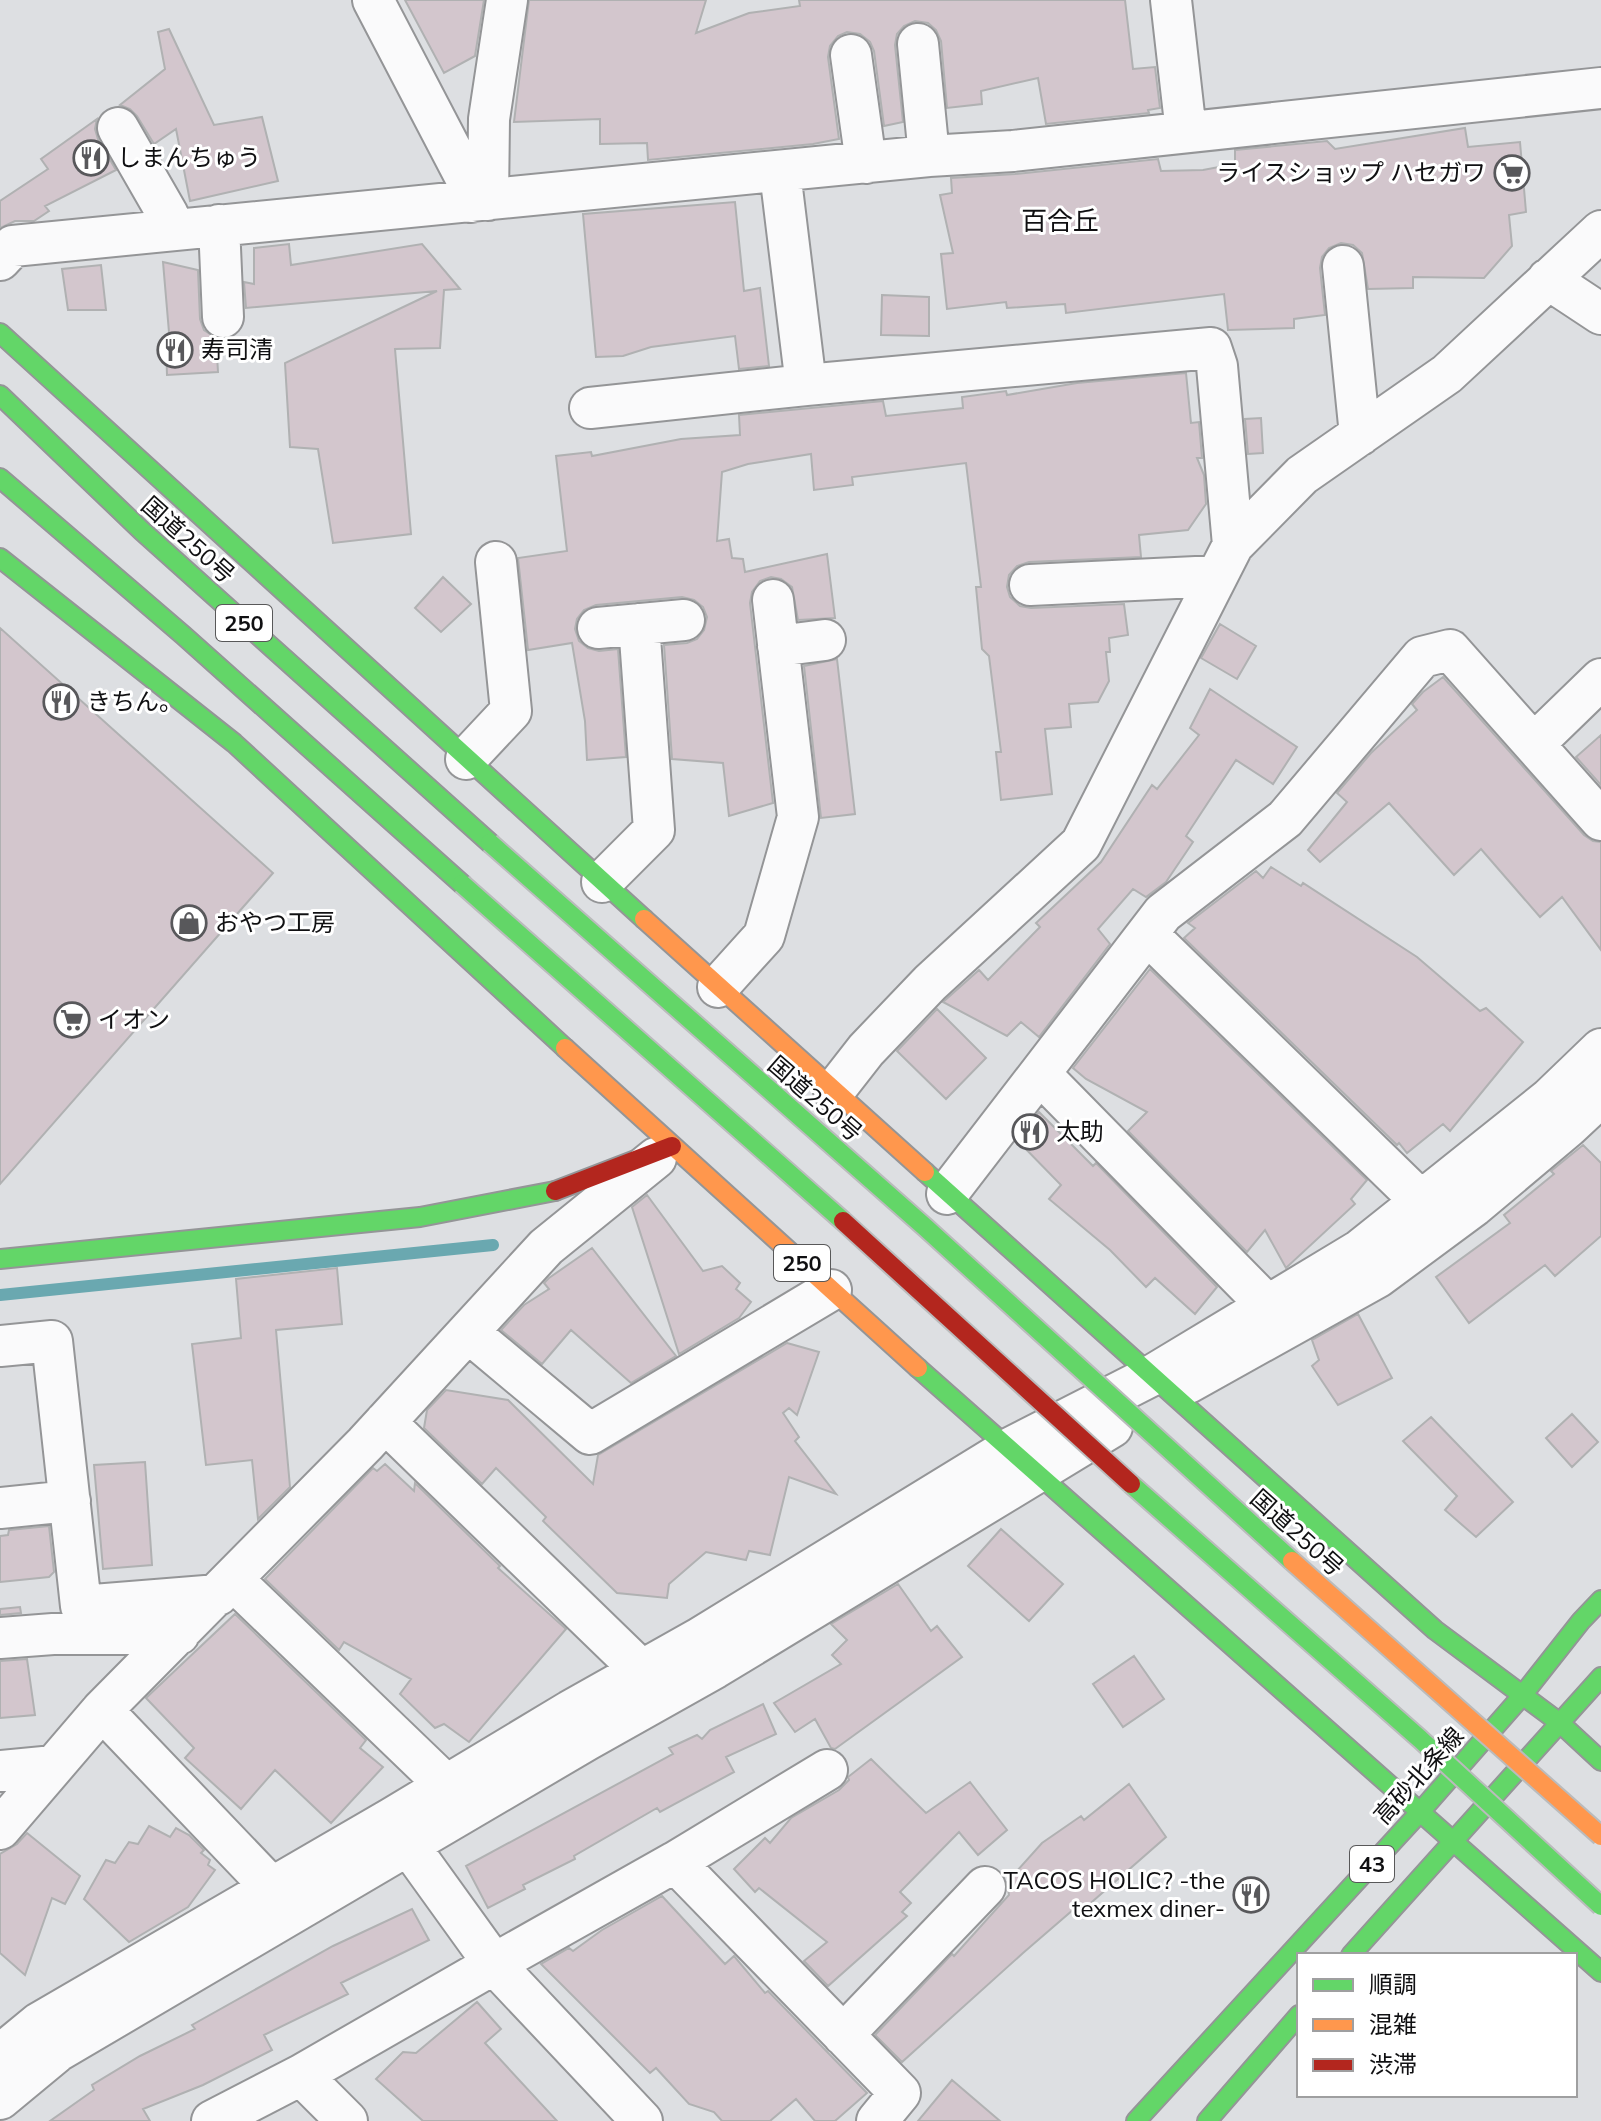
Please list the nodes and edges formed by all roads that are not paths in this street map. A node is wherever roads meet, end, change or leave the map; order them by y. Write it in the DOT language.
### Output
graph roads {
  1 [pos="373,0"];
  2 [pos="507,0"];
  3 [pos="1171,0"];
  4 [pos="918,44"];
  5 [pos="851,55"];
  6 [pos="1601,88"];
  7 [pos="118,128"];
  8 [pos="1186,132"];
  9 [pos="929,156"];
  10 [pos="866,163"];
  11 [pos="780,172"];
  12 [pos="480,201"];
  13 [pos="219,225"];
  14 [pos="170,230"];
  15 [pos="1601,231"];
  16 [pos="0,260"];
  17 [pos="1343,266"];
  18 [pos="1548,279"];
  19 [pos="1601,314"];
  20 [pos="223,317"];
  21 [pos="0,333"];
  22 [pos="806,385"];
  23 [pos="0,395"];
  24 [pos="590,408"];
  25 [pos="1360,435"];
  26 [pos="0,478"];
  27 [pos="0,558"];
  28 [pos="1225,560"];
  29 [pos="496,562"];
  30 [pos="1030,585"];
  31 [pos="773,600"];
  32 [pos="684,620"];
  33 [pos="639,624"];
  34 [pos="598,628"];
  35 [pos="825,640"];
  36 [pos="778,646"];
  37 [pos="1601,679"];
  38 [pos="1534,744"];
  39 [pos="466,759"];
  40 [pos="1601,820"];
  41 [pos="602,882"];
  42 [pos="1147,934"];
  43 [pos="718,987"];
  44 [pos="1601,1049"];
  45 [pos="1040,1074"];
  46 [pos="834,1091"];
  47 [pos="1601,1096"];
  48 [pos="672,1146"];
  49 [pos="947,1194"];
  50 [pos="1422,1202"];
  51 [pos="0,1259"];
  52 [pos="831,1290"];
  53 [pos="1266,1304"];
  54 [pos="468,1332"];
  55 [pos="0,1346"];
  56 [pos="1160,1384"];
  57 [pos="385,1422"];
  58 [pos="1021,1461"];
  59 [pos="70,1501"];
  60 [pos="0,1508"];
  61 [pos="225,1587"];
  62 [pos="1601,1600"];
  63 [pos="179,1634"];
  64 [pos="0,1638"];
  65 [pos="642,1671"];
  66 [pos="1601,1677"];
  67 [pos="1521,1697"];
  68 [pos="102,1710"];
  69 [pos="1560,1723"];
  70 [pos="1601,1761"];
  71 [pos="54,1766"];
  72 [pos="827,1770"];
  73 [pos="0,1771"];
  74 [pos="446,1785"];
  75 [pos="1420,1812"];
  76 [pos="0,1829"];
  77 [pos="1601,1836"];
  78 [pos="1452,1841"];
  79 [pos="409,1846"];
  80 [pos="675,1862"];
  81 [pos="985,1887"];
  82 [pos="1506,1888"];
  83 [pos="283,1901"];
  84 [pos="1601,1906"];
  85 [pos="1353,1953"];
  86 [pos="1557,1953"];
  87 [pos="494,1964"];
  88 [pos="1601,1972"];
  89 [pos="1297,2017"];
  90 [pos="843,2035"];
  91 [pos="0,2055"];
  92 [pos="301,2075"];
  93 [pos="0,2099"];
  94 [pos="212,2121"];
  95 [pos="347,2121"];
  96 [pos="642,2121"];
  97 [pos="877,2121"];
  98 [pos="1136,2121"];
  99 [pos="1207,2121"];
  1 -- 12 [label="street"];
  2 -- 12 [label="street"];
  3 -- 8 [label="street"];
  4 -- 9 [label="street"];
  5 -- 10 [label="street"];
  6 -- 8 [label="street"];
  7 -- 14 [label="street"];
  8 -- 9 [label="street"];
  9 -- 10 [label="street"];
  10 -- 11 [label="street"];
  11 -- 12 [label="street"];
  11 -- 22 [label="street"];
  12 -- 13 [label="street"];
  13 -- 14 [label="street"];
  13 -- 20 [label="street"];
  14 -- 16 [label="street"];
  15 -- 18 [label="street"];
  17 -- 25 [label="street"];
  18 -- 19 [label="street"];
  18 -- 25 [label="street"];
  21 -- 39 [label="main road, 250"];
  22 -- 24 [label="street"];
  22 -- 28 [label="street"];
  23 -- 77 [label="main road, 国道250号 / 250, bridge"];
  25 -- 28 [label="street"];
  26 -- 84 [label="main road, 250, bridge"];
  27 -- 48 [label="main road, 250"];
  28 -- 30 [label="street"];
  28 -- 46 [label="street"];
  29 -- 39 [label="street"];
  31 -- 36 [label="street"];
  32 -- 33 [label="street"];
  33 -- 34 [label="street"];
  33 -- 41 [label="street"];
  35 -- 36 [label="street"];
  36 -- 43 [label="street"];
  37 -- 38 [label="street"];
  38 -- 40 [label="street"];
  38 -- 42 [label="street"];
  39 -- 41 [label="main road, 250"];
  41 -- 43 [label="main road, 250"];
  42 -- 45 [label="street"];
  42 -- 50 [label="street"];
  43 -- 46 [label="main road, 250"];
  44 -- 50 [label="street"];
  45 -- 49 [label="street"];
  45 -- 53 [label="street"];
  46 -- 49 [label="main road, 250"];
  47 -- 56 [label="street"];
  48 -- 51 [label="main road"];
  48 -- 52 [label="main road, 250"];
  48 -- 54 [label="street"];
  49 -- 56 [label="main road, 250"];
  50 -- 53 [label="street"];
  52 -- 54 [label="street"];
  52 -- 58 [label="main road, 250"];
  53 -- 56 [label="street"];
  54 -- 57 [label="street"];
  55 -- 59 [label="street"];
  56 -- 58 [label="street"];
  56 -- 67 [label="main road, 250"];
  57 -- 61 [label="street"];
  57 -- 65 [label="street"];
  58 -- 65 [label="street"];
  58 -- 75 [label="main road, 250"];
  58 -- 79 [label="street"];
  59 -- 60 [label="street"];
  59 -- 61 [label="street"];
  61 -- 63 [label="street"];
  61 -- 74 [label="street"];
  62 -- 67 [label="main road, 高砂北条線 / 43"];
  63 -- 64 [label="street"];
  63 -- 68 [label="street"];
  65 -- 74 [label="street"];
  66 -- 69 [label="main road, 43"];
  67 -- 69 [label="main road, 250"];
  67 -- 75 [label="main road, 高砂北条線 / 43"];
  68 -- 71 [label="street"];
  68 -- 83 [label="street"];
  69 -- 70 [label="main road, 250"];
  69 -- 78 [label="main road, 43"];
  71 -- 73 [label="street"];
  71 -- 76 [label="street"];
  72 -- 80 [label="street"];
  74 -- 83 [label="street"];
  75 -- 78 [label="main road, 250"];
  75 -- 98 [label="main road, 高砂北条線 / 43"];
  78 -- 82 [label="main road, 250"];
  78 -- 85 [label="main road, 43"];
  79 -- 83 [label="street"];
  79 -- 87 [label="street"];
  80 -- 87 [label="street"];
  80 -- 90 [label="street"];
  81 -- 90 [label="street"];
  82 -- 86 [label="main road"];
  82 -- 88 [label="main road, 250"];
  83 -- 91 [label="street"];
  83 -- 93 [label="street"];
  87 -- 92 [label="street"];
  87 -- 96 [label="street"];
  89 -- 99 [label="main road"];
  90 -- 97 [label="street"];
  92 -- 94 [label="street"];
  92 -- 95 [label="street"];
}
